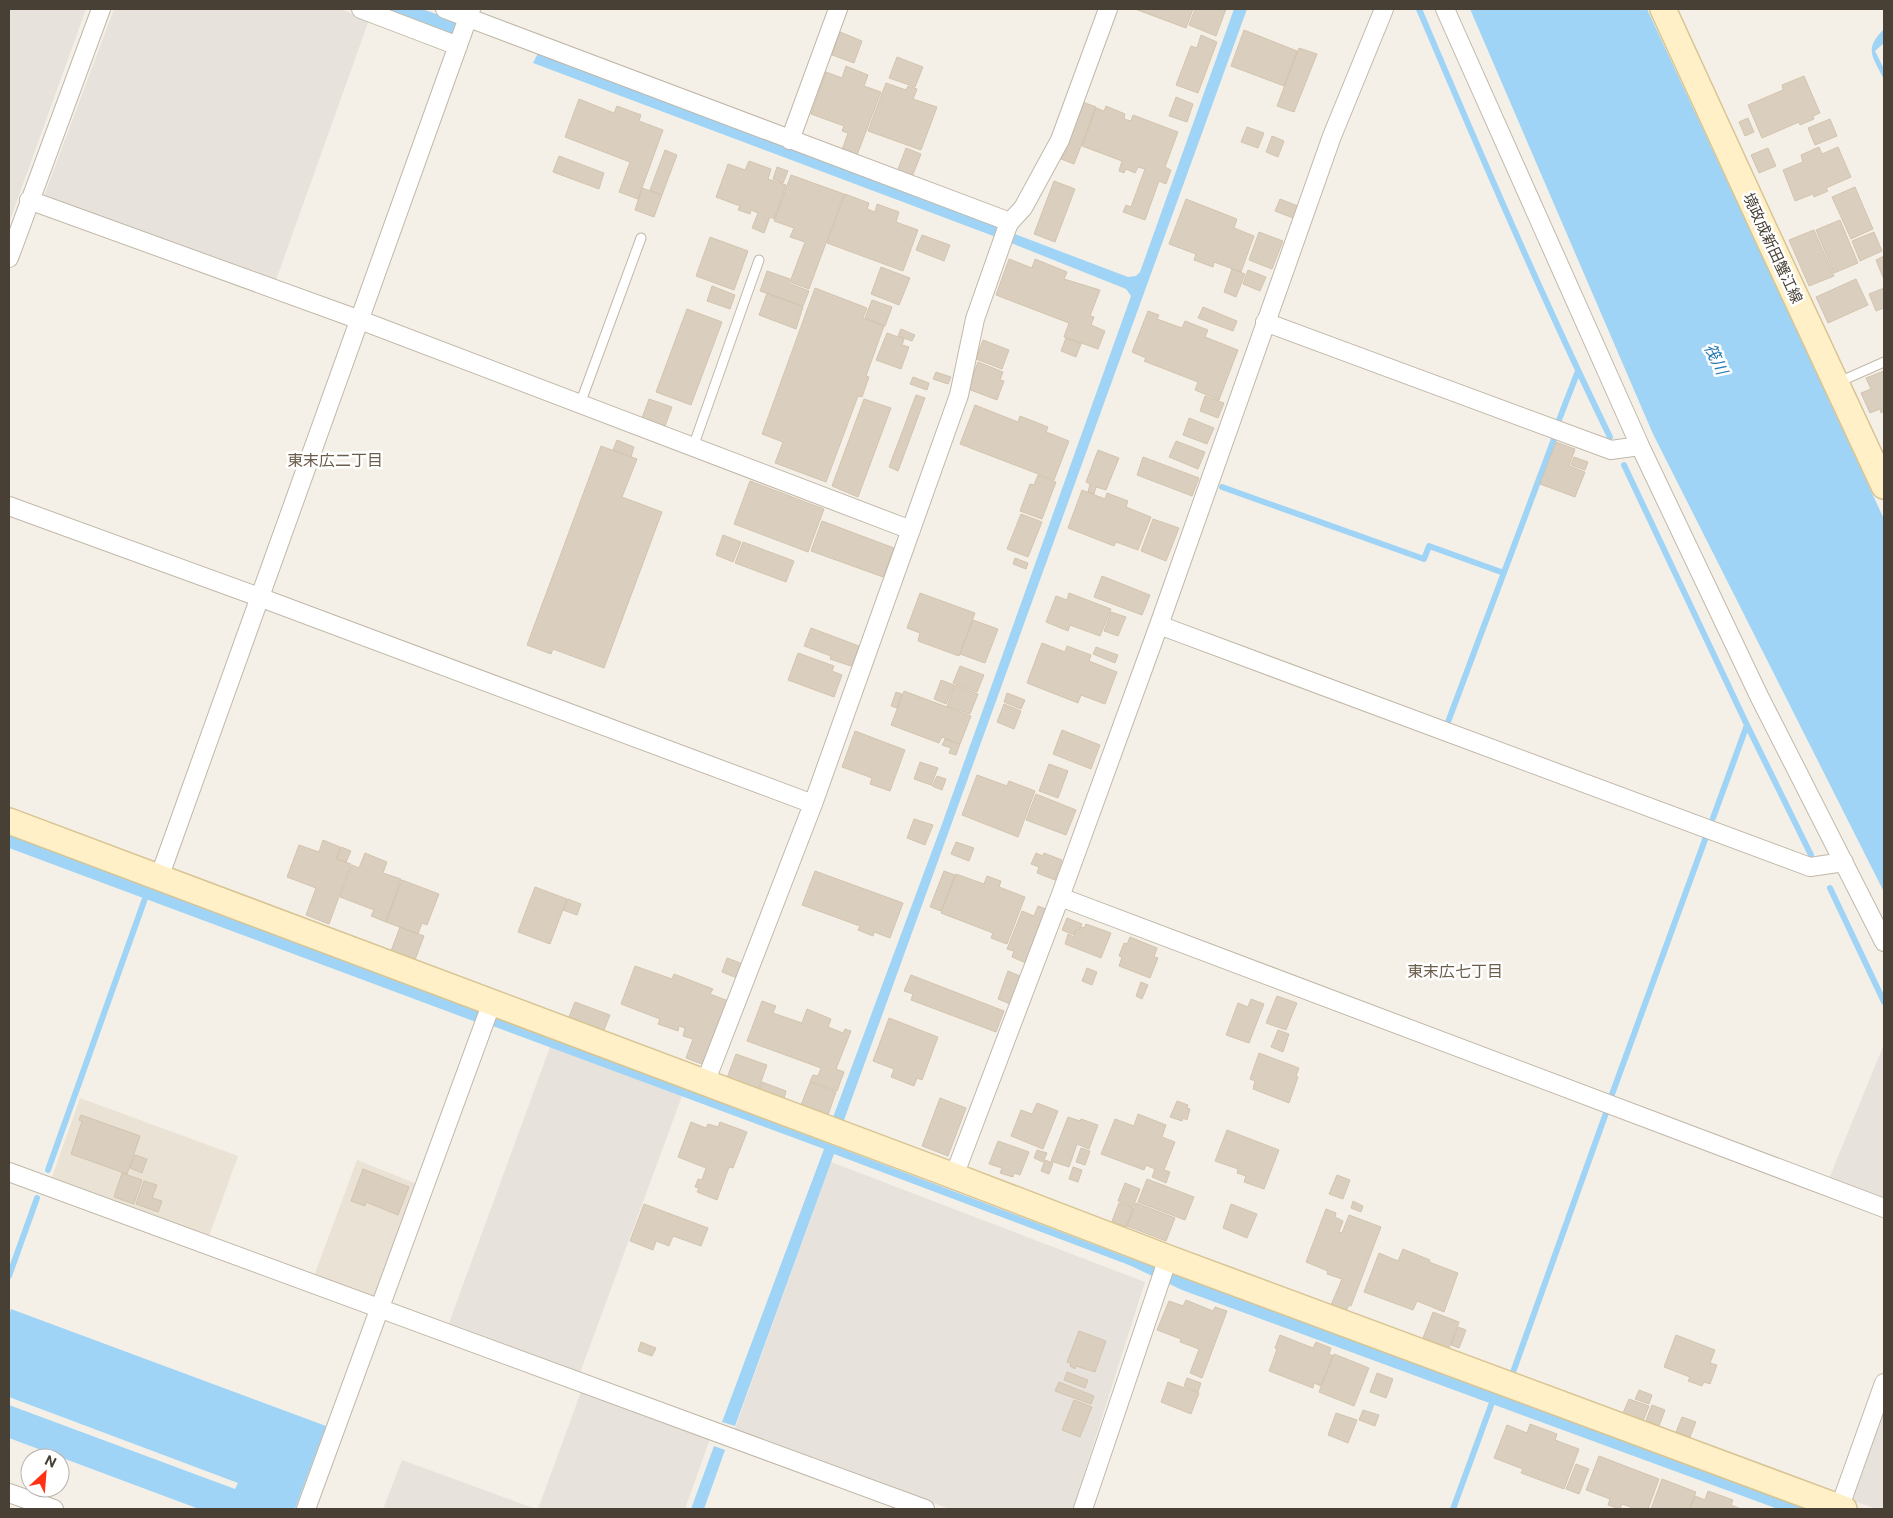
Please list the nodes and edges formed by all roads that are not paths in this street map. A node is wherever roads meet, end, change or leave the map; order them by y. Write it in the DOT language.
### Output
graph roads {
  1 [pos="101,9"];
  2 [pos="361,9"];
  3 [pos="445,9"];
  4 [pos="838,9"];
  5 [pos="1108,9"];
  6 [pos="1384,9"];
  7 [pos="1445,9"];
  8 [pos="1663,9"];
  9 [pos="470,13"];
  10 [pos="458,46"];
  11 [pos="790,140"];
  12 [pos="29,200"];
  13 [pos="1006,231"];
  14 [pos="641,238"];
  15 [pos="9,258"];
  16 [pos="759,260"];
  17 [pos="360,320"];
  18 [pos="1265,322"];
  19 [pos="1884,362"];
  20 [pos="1836,383"];
  21 [pos="580,404"];
  22 [pos="1640,446"];
  23 [pos="693,447"];
  24 [pos="1884,486"];
  25 [pos="9,506"];
  26 [pos="911,530"];
  27 [pos="259,598"];
  28 [pos="1159,625"];
  29 [pos="813,804"];
  30 [pos="9,821"];
  31 [pos="1844,862"];
  32 [pos="158,878"];
  33 [pos="1060,897"];
  34 [pos="1884,942"];
  35 [pos="492,1002"];
  36 [pos="705,1083"];
  37 [pos="9,1172"];
  38 [pos="954,1176"];
  39 [pos="1884,1208"];
  40 [pos="1166,1262"];
  41 [pos="381,1308"];
  42 [pos="1884,1383"];
  43 [pos="9,1493"];
  44 [pos="54,1509"];
  45 [pos="306,1509"];
  46 [pos="925,1509"];
  47 [pos="1083,1509"];
  48 [pos="1841,1509"];
  1 -- 12 [label="street"];
  2 -- 10 [label="street"];
  3 -- 9 [label="street"];
  4 -- 11 [label="street"];
  5 -- 13 [label="street"];
  6 -- 18 [label="street"];
  7 -- 22 [label="street"];
  8 -- 20 [label="street, 境政成新田蟹江線"];
  9 -- 10 [label="street"];
  9 -- 11 [label="street"];
  10 -- 17 [label="street"];
  11 -- 13 [label="street"];
  12 -- 15 [label="street"];
  12 -- 17 [label="street"];
  13 -- 26 [label="street"];
  14 -- 21 [label="lane"];
  16 -- 23 [label="lane"];
  17 -- 21 [label="street"];
  17 -- 27 [label="street"];
  18 -- 22 [label="street"];
  18 -- 28 [label="street"];
  19 -- 20 [label="lane"];
  20 -- 24 [label="street, 境政成新田蟹江線"];
  21 -- 23 [label="street"];
  22 -- 31 [label="street"];
  23 -- 26 [label="street"];
  25 -- 27 [label="street"];
  26 -- 29 [label="street"];
  27 -- 29 [label="street"];
  27 -- 32 [label="street"];
  28 -- 31 [label="street"];
  28 -- 33 [label="street"];
  29 -- 36 [label="street"];
  30 -- 32 [label="street"];
  31 -- 34 [label="street"];
  32 -- 35 [label="street"];
  33 -- 38 [label="street"];
  33 -- 39 [label="street"];
  35 -- 36 [label="street"];
  35 -- 41 [label="street"];
  36 -- 38 [label="street"];
  37 -- 41 [label="street"];
  38 -- 40 [label="street"];
  40 -- 47 [label="street"];
  40 -- 48 [label="street"];
  41 -- 45 [label="street"];
  41 -- 46 [label="street"];
  42 -- 48 [label="street"];
  43 -- 44 [label="street"];
}
